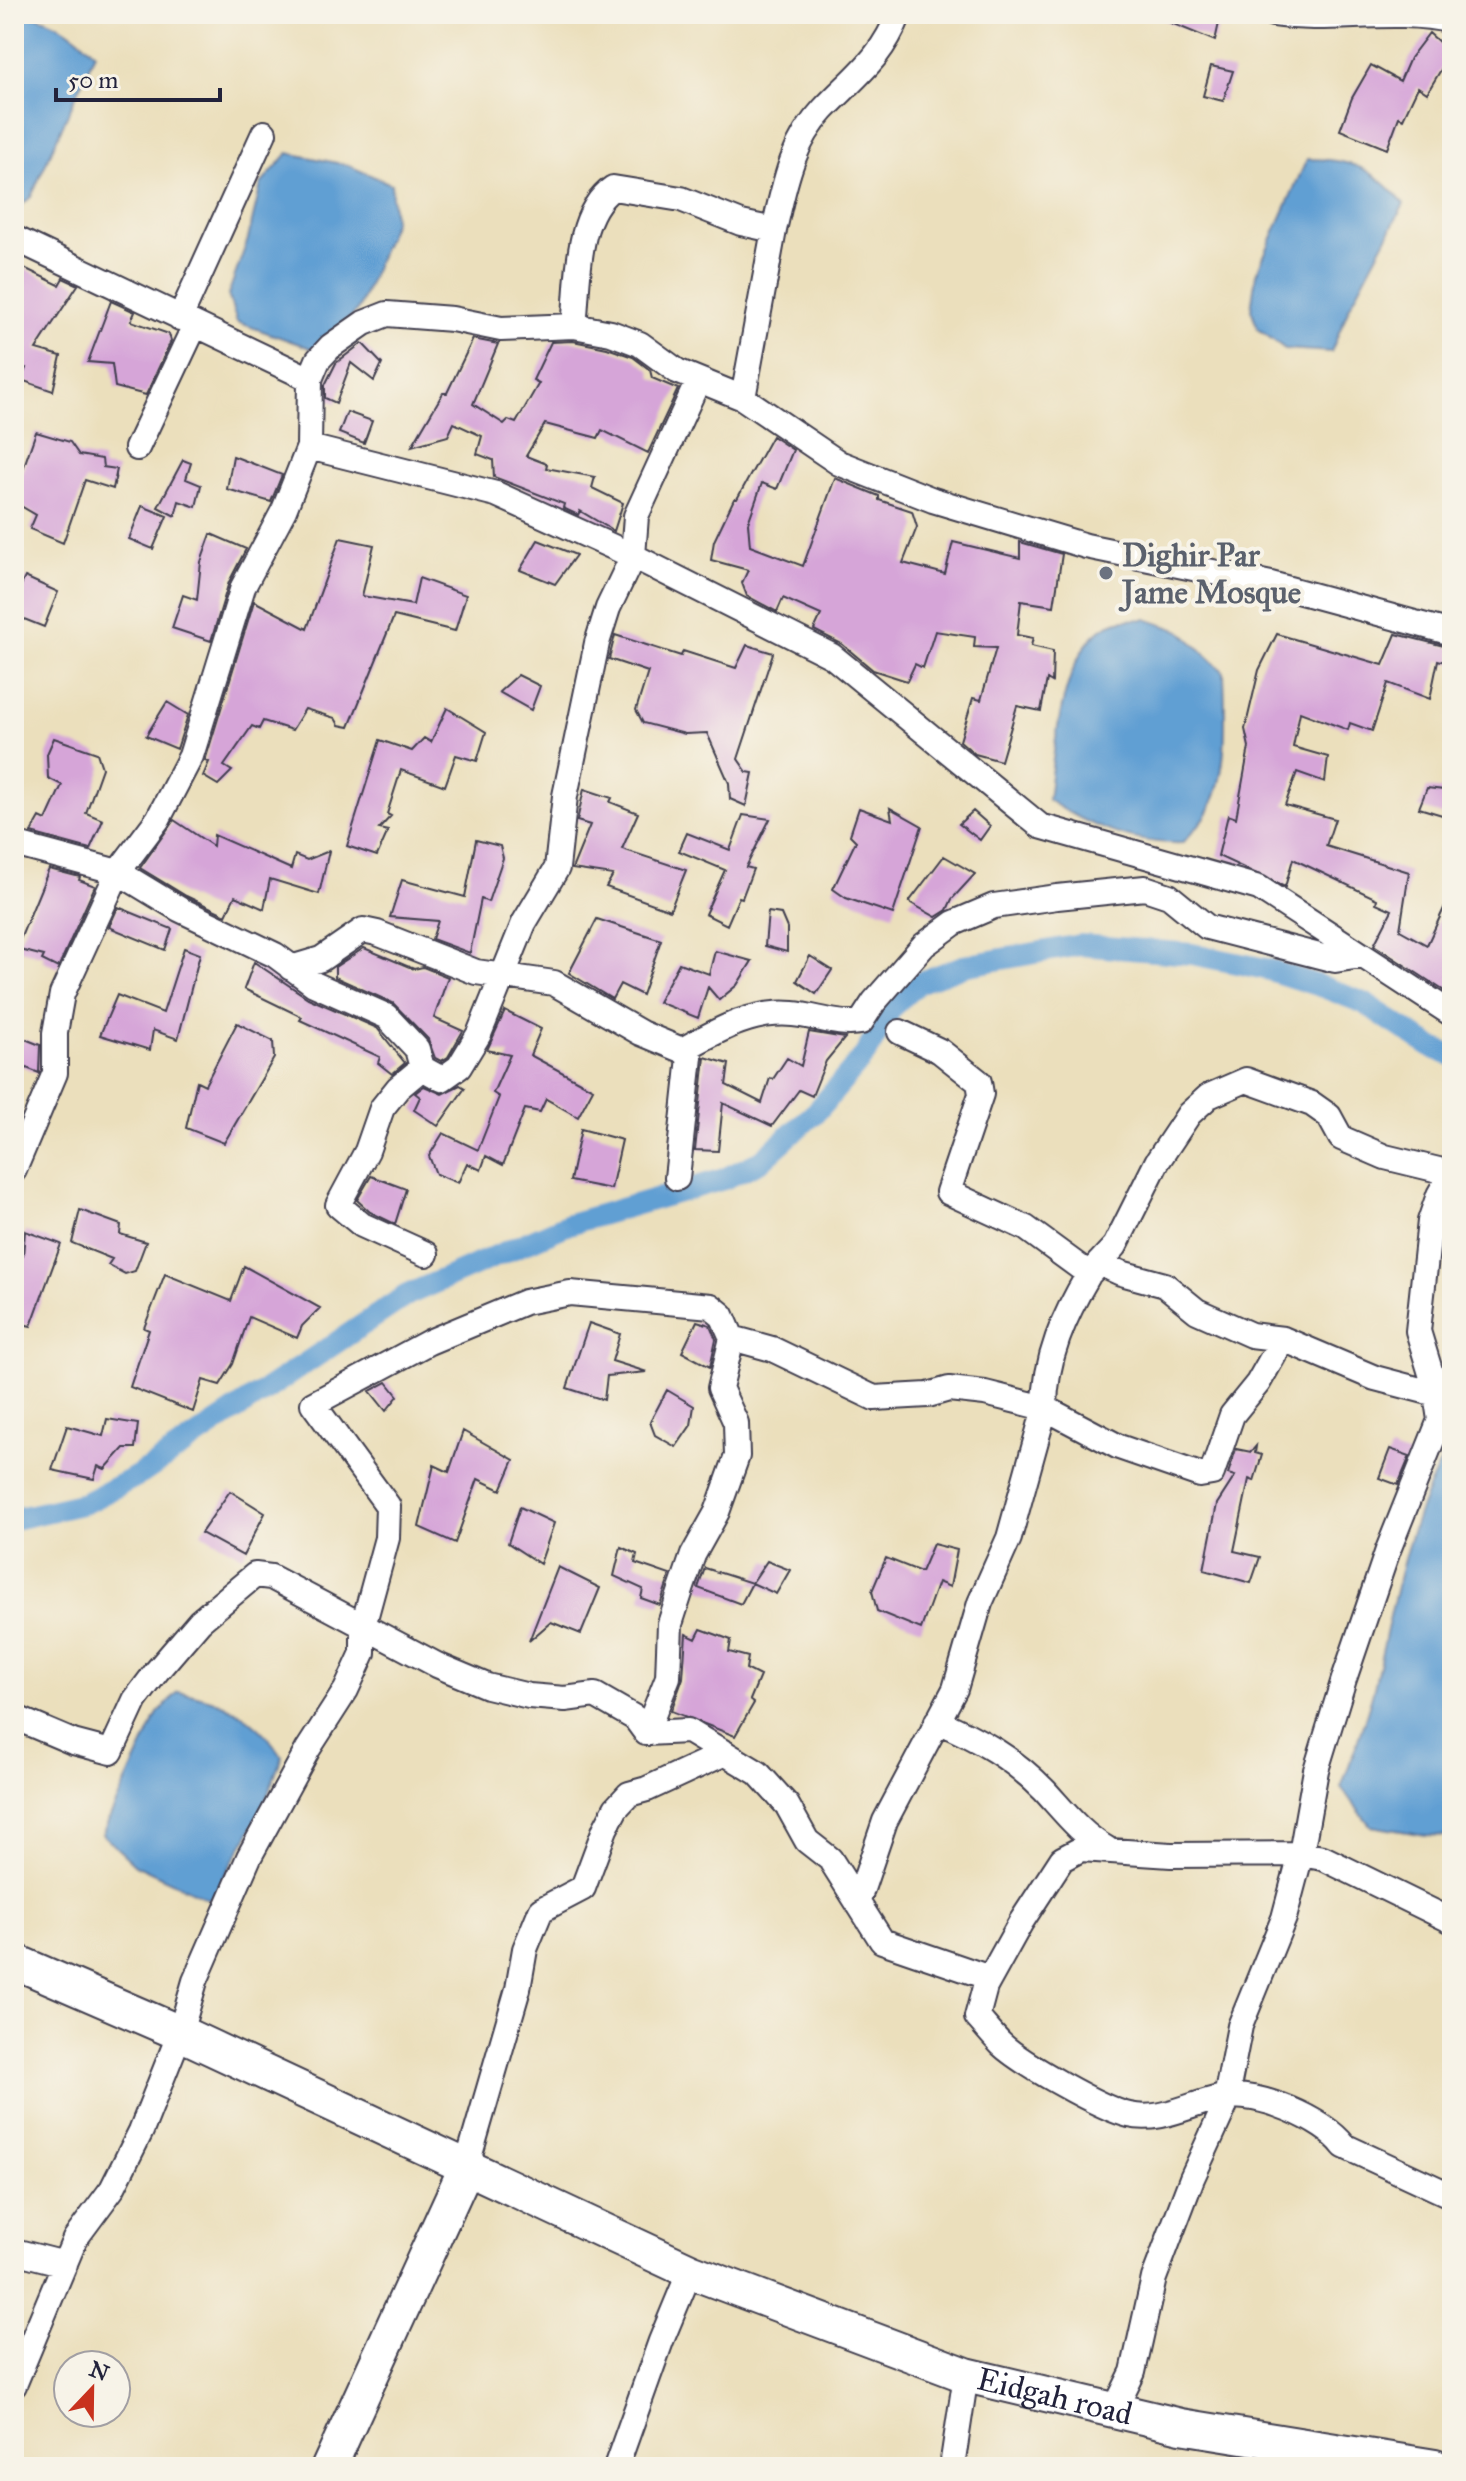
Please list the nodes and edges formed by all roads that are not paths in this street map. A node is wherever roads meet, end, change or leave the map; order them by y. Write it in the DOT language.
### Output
graph roads {
  1 [pos="899,14"];
  2 [pos="1273,14"];
  3 [pos="1449,19"];
  4 [pos="264,133"];
  5 [pos="774,230"];
  6 [pos="14,238"];
  7 [pos="187,321"];
  8 [pos="574,326"];
  9 [pos="310,379"];
  10 [pos="698,381"];
  11 [pos="743,398"];
  12 [pos="309,447"];
  13 [pos="137,448"];
  14 [pos="633,556"];
  15 [pos="1452,633"];
  16 [pos="14,844"];
  17 [pos="118,872"];
  18 [pos="1361,956"];
  19 [pos="291,968"];
  20 [pos="504,974"];
  21 [pos="1452,1014"];
  22 [pos="900,1032"];
  23 [pos="682,1050"];
  24 [pos="422,1068"];
  25 [pos="14,1170"];
  26 [pos="1452,1173"];
  27 [pos="677,1178"];
  28 [pos="426,1254"];
  29 [pos="1094,1268"];
  30 [pos="732,1338"];
  31 [pos="1283,1339"];
  32 [pos="1444,1398"];
  33 [pos="1045,1408"];
  34 [pos="363,1626"];
  35 [pos="14,1717"];
  36 [pos="937,1721"];
  37 [pos="646,1733"];
  38 [pos="725,1753"];
  39 [pos="1107,1849"];
  40 [pos="1301,1854"];
  41 [pos="858,1901"];
  42 [pos="1452,1921"];
  43 [pos="14,1961"];
  44 [pos="990,1978"];
  45 [pos="180,2033"];
  46 [pos="1226,2096"];
  47 [pos="466,2168"];
  48 [pos="1452,2196"];
  49 [pos="14,2251"];
  50 [pos="65,2264"];
  51 [pos="690,2271"];
  52 [pos="966,2375"];
  53 [pos="14,2385"];
  54 [pos="1114,2411"];
  55 [pos="329,2467"];
  56 [pos="616,2467"];
  57 [pos="952,2467"];
  58 [pos="1435,2467"];
  1 -- 5 [label="street"];
  2 -- 3 [label="street"];
  4 -- 7 [label="street"];
  5 -- 8 [label="street"];
  5 -- 11 [label="street"];
  6 -- 7 [label="street"];
  7 -- 9 [label="street"];
  7 -- 13 [label="street"];
  8 -- 9 [label="street"];
  8 -- 10 [label="street"];
  9 -- 12 [label="street"];
  10 -- 11 [label="street"];
  10 -- 14 [label="street"];
  11 -- 15 [label="street"];
  12 -- 14 [label="street"];
  12 -- 17 [label="street"];
  14 -- 18 [label="street"];
  14 -- 20 [label="street"];
  16 -- 17 [label="street"];
  17 -- 19 [label="street"];
  17 -- 25 [label="street"];
  18 -- 21 [label="street"];
  18 -- 23 [label="street"];
  19 -- 20 [label="street"];
  19 -- 24 [label="street"];
  20 -- 23 [label="street"];
  20 -- 24 [label="street"];
  22 -- 29 [label="street"];
  23 -- 27 [label="street"];
  24 -- 28 [label="street"];
  26 -- 29 [label="street"];
  26 -- 32 [label="street"];
  29 -- 31 [label="street"];
  29 -- 33 [label="street"];
  30 -- 33 [label="street"];
  30 -- 34 [label="street"];
  30 -- 37 [label="street"];
  31 -- 32 [label="street"];
  31 -- 33 [label="street"];
  32 -- 40 [label="street"];
  33 -- 36 [label="street"];
  34 -- 35 [label="street"];
  34 -- 37 [label="street"];
  34 -- 45 [label="street"];
  36 -- 39 [label="street"];
  36 -- 41 [label="street"];
  37 -- 38 [label="street"];
  38 -- 41 [label="street"];
  38 -- 47 [label="street"];
  39 -- 40 [label="street"];
  39 -- 44 [label="street"];
  40 -- 42 [label="street"];
  40 -- 46 [label="street"];
  41 -- 44 [label="street"];
  43 -- 45 [label="street, Eidgah road"];
  44 -- 46 [label="street"];
  45 -- 47 [label="street, Eidgah road"];
  45 -- 50 [label="street"];
  46 -- 48 [label="street"];
  46 -- 54 [label="street"];
  47 -- 51 [label="street, Eidgah road"];
  47 -- 55 [label="street"];
  49 -- 50 [label="street"];
  50 -- 53 [label="street"];
  51 -- 52 [label="street, Eidgah road"];
  51 -- 56 [label="street"];
  52 -- 54 [label="street, Eidgah road"];
  52 -- 57 [label="street"];
  54 -- 58 [label="street, Eidgah road"];
}
